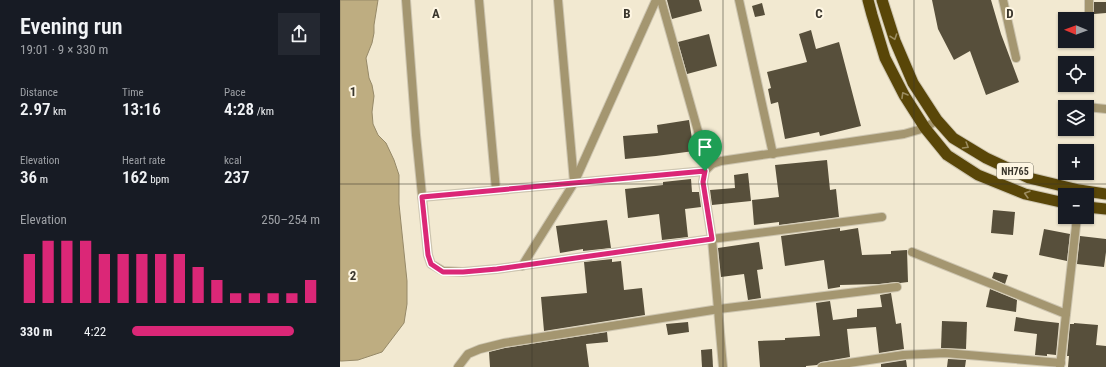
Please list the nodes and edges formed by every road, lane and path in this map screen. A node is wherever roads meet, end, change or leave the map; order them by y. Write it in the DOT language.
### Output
graph roads {
  1 [pos="406,0"];
  2 [pos="479,0"];
  3 [pos="558,0"];
  4 [pos="656,0"];
  5 [pos="662,0"];
  6 [pos="739,0"];
  7 [pos="868,0"];
  8 [pos="882,0"];
  9 [pos="1003,0"];
  10 [pos="1089,0"];
  11 [pos="1090,12"];
  12 [pos="1016,58"];
  13 [pos="1094,108"];
  14 [pos="1106,109"];
  15 [pos="937,120"];
  16 [pos="925,128"];
  17 [pos="773,154"];
  18 [pos="712,164"];
  19 [pos="705,171"];
  20 [pos="574,183"];
  21 [pos="496,190"];
  22 [pos="1106,194"];
  23 [pos="422,197"];
  24 [pos="1058,201"];
  25 [pos="1094,208"];
  26 [pos="1106,209"];
  27 [pos="882,217"];
  28 [pos="1076,224"];
  29 [pos="712,239"];
  30 [pos="912,252"];
  31 [pos="522,266"];
  32 [pos="897,287"];
  33 [pos="719,309"];
  34 [pos="1066,314"];
  35 [pos="1060,365"];
  36 [pos="458,367"];
  37 [pos="723,367"];
  38 [pos="822,367"];
  1 -- 23 [label="street"];
  2 -- 21 [label="street"];
  3 -- 20 [label="street"];
  4 -- 20 [label="street"];
  5 -- 18 [label="street"];
  6 -- 17 [label="street"];
  16 -- 7 [label="highway, NH765, one-way"];
  8 -- 15 [label="highway, NH765, one-way"];
  9 -- 12 [label="street"];
  10 -- 11 [label="street"];
  13 -- 14 [label="street"];
  15 -- 16 [label="street"];
  15 -- 22 [label="highway, NH765, one-way"];
  16 -- 17 [label="street"];
  24 -- 16 [label="highway, NH765, one-way"];
  17 -- 18 [label="street"];
  18 -- 19 [label="street"];
  19 -- 20 [label="street"];
  19 -- 29 [label="street"];
  20 -- 21 [label="street"];
  20 -- 31 [label="street"];
  21 -- 23 [label="street"];
  23 -- 31 [label="street"];
  25 -- 26 [label="highway"];
  27 -- 29 [label="street"];
  28 -- 34 [label="street"];
  29 -- 31 [label="street"];
  29 -- 33 [label="street"];
  30 -- 34 [label="street"];
  32 -- 33 [label="street"];
  33 -- 36 [label="street"];
  33 -- 37 [label="street"];
  34 -- 35 [label="street"];
  35 -- 38 [label="street"];
}
